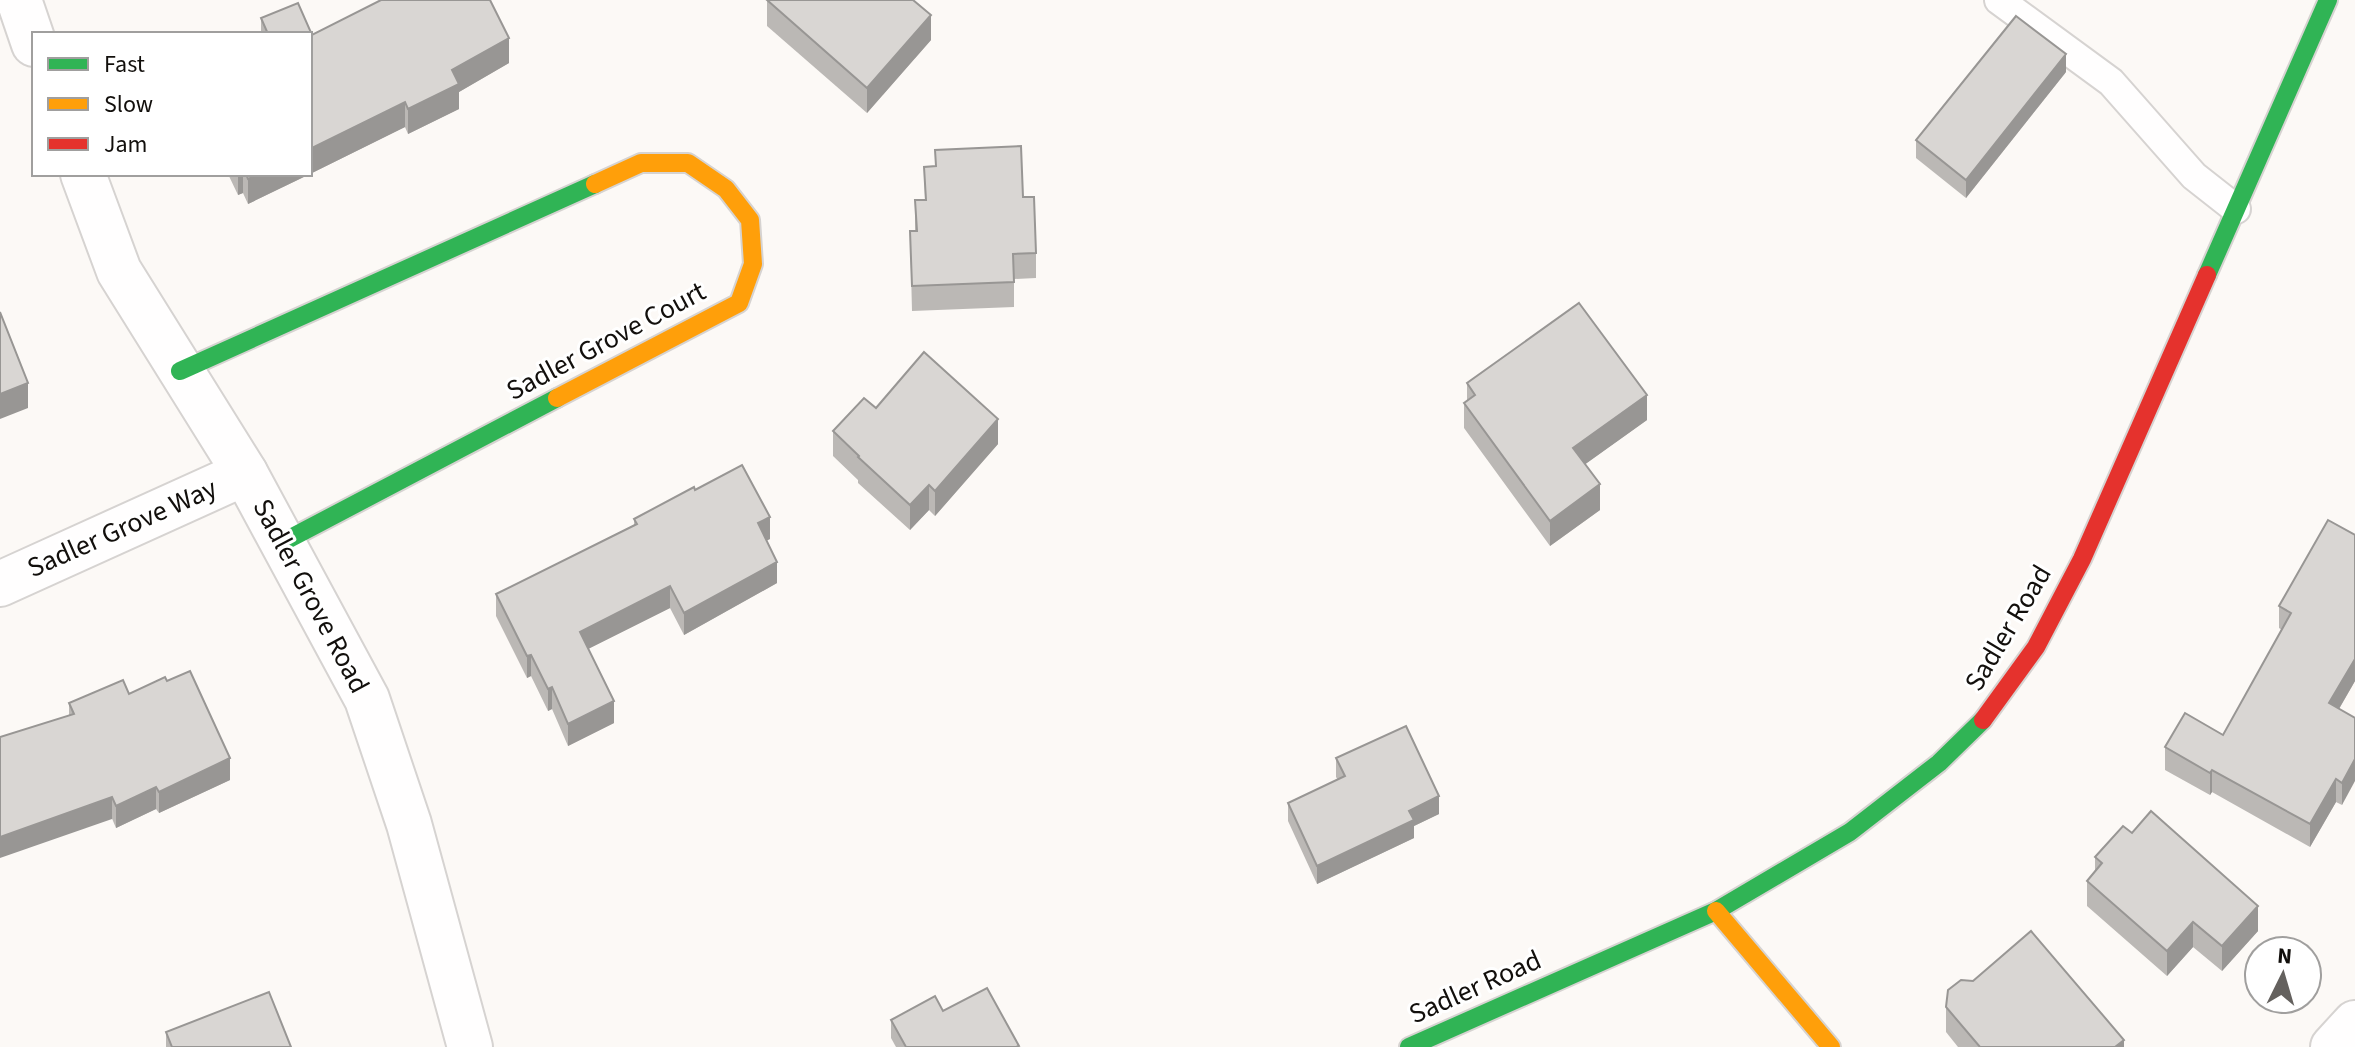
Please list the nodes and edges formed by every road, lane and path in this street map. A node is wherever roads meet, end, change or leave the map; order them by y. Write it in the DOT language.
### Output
graph roads {
  1 [pos="19,0"];
  2 [pos="1999,0"];
  3 [pos="2328,0"];
  4 [pos="32,38"];
  5 [pos="84,176"];
  6 [pos="2236,209"];
  7 [pos="180,371"];
  8 [pos="245,473"];
  9 [pos="283,542"];
  10 [pos="0,584"];
  11 [pos="1716,911"];
  12 [pos="2355,1023"];
  13 [pos="470,1047"];
  14 [pos="1409,1047"];
  15 [pos="1831,1047"];
  16 [pos="2333,1047"];
  1 -- 4 [label="street"];
  2 -- 6 [label="lane"];
  3 -- 6 [label="street, Sadler Road"];
  5 -- 7 [label="street, Sadler Grove Road"];
  6 -- 11 [label="street, Sadler Road"];
  7 -- 8 [label="street, Sadler Grove Road"];
  7 -- 9 [label="street, Sadler Grove Court"];
  8 -- 9 [label="street, Sadler Grove Road"];
  8 -- 10 [label="street, Sadler Grove Way"];
  9 -- 13 [label="street, Sadler Grove Road"];
  11 -- 14 [label="street, Sadler Road"];
  11 -- 15 [label="street"];
  12 -- 16 [label="street"];
}
